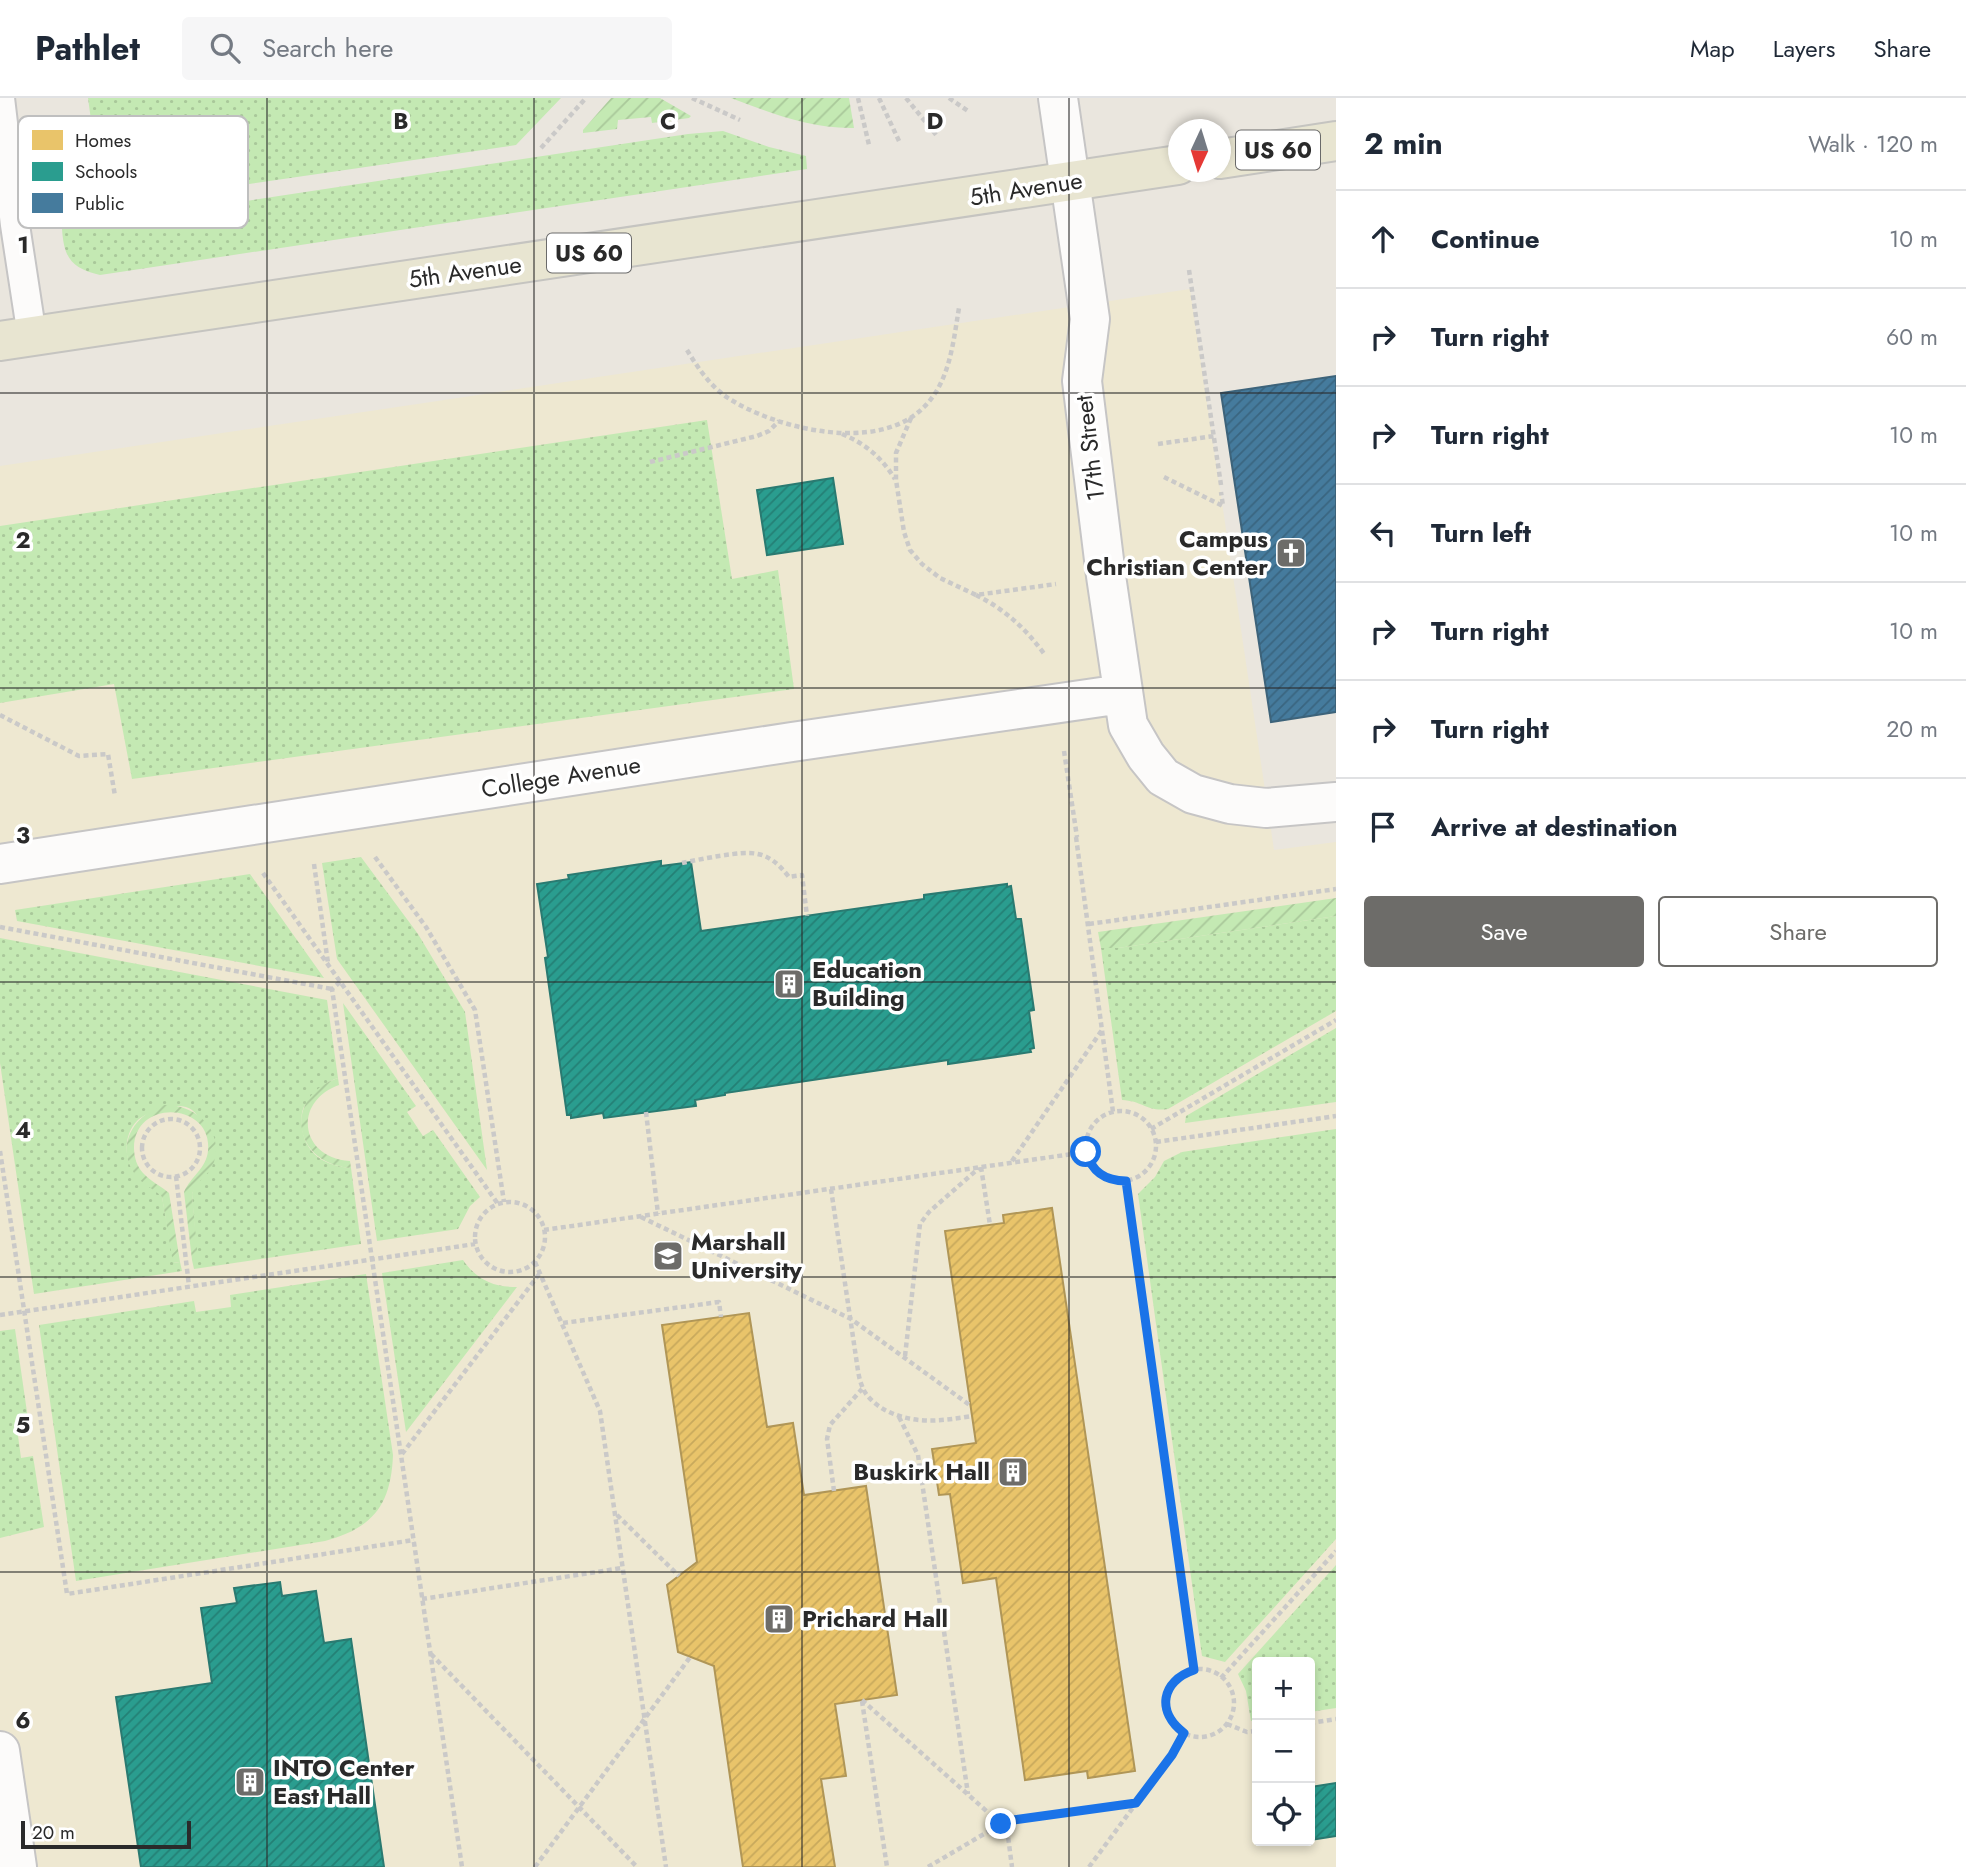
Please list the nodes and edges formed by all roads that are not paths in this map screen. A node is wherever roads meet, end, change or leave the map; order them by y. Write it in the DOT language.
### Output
graph roads {
  1 [pos="0,98"];
  2 [pos="1058,98"];
  3 [pos="1336,141"];
  4 [pos="1231,157"];
  5 [pos="1168,167"];
  6 [pos="1070,182"];
  7 [pos="16,338"];
  8 [pos="1122,694"];
  9 [pos="1336,802"];
  10 [pos="0,864"];
  11 [pos="0,1751"];
  12 [pos="17,1867"];
  1 -- 7 [label="lane"];
  2 -- 6 [label="street, 17th Street"];
  3 -- 4 [label="main road, US 60"];
  5 -- 6 [label="main road, 5th Avenue / US 60"];
  6 -- 7 [label="main road, 5th Avenue / US 60"];
  6 -- 8 [label="street, 17th Street"];
  8 -- 9 [label="street, 17th Street"];
  8 -- 10 [label="street, College Avenue"];
  11 -- 12 [label="street"];
}
